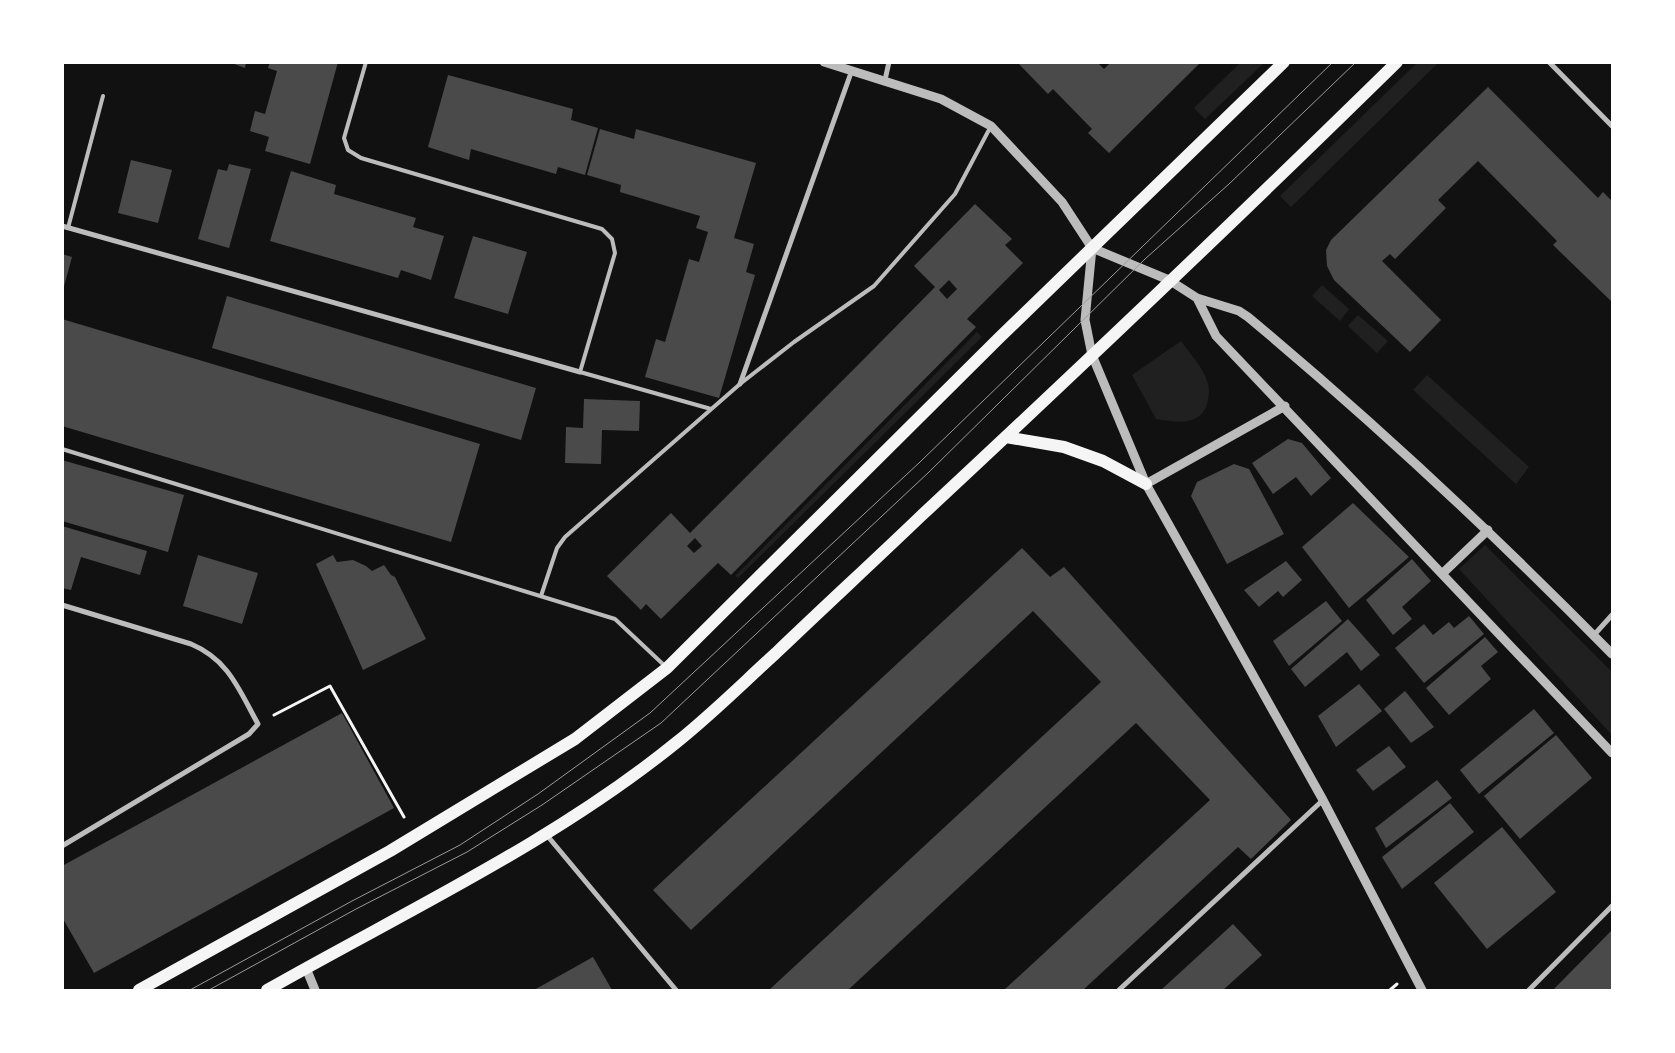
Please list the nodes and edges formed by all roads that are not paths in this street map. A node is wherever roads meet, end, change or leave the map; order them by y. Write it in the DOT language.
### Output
graph roads {
  1 [pos="366,62"];
  2 [pos="824,62"];
  3 [pos="890,62"];
  4 [pos="1284,62"];
  5 [pos="1397,62"];
  6 [pos="1549,62"];
  7 [pos="852,70"];
  8 [pos="884,80"];
  9 [pos="102,96"];
  10 [pos="992,126"];
  11 [pos="1612,126"];
  12 [pos="65,227"];
  13 [pos="1092,248"];
  14 [pos="1169,280"];
  15 [pos="1197,298"];
  16 [pos="1092,356"];
  17 [pos="580,372"];
  18 [pos="740,384"];
  19 [pos="1285,406"];
  20 [pos="711,409"];
  21 [pos="1006,437"];
  22 [pos="62,449"];
  23 [pos="1146,484"];
  24 [pos="1488,530"];
  25 [pos="1444,573"];
  26 [pos="541,596"];
  27 [pos="62,605"];
  28 [pos="1612,615"];
  29 [pos="1594,635"];
  30 [pos="1612,654"];
  31 [pos="667,668"];
  32 [pos="1612,753"];
  33 [pos="1323,800"];
  34 [pos="545,833"];
  35 [pos="62,846"];
  36 [pos="1612,906"];
  37 [pos="306,968"];
  38 [pos="139,990"];
  39 [pos="267,990"];
  40 [pos="315,990"];
  41 [pos="676,990"];
  42 [pos="1119,990"];
  43 [pos="1422,990"];
  44 [pos="1530,990"];
  1 -- 17 [label="lane"];
  2 -- 7 [label="street"];
  3 -- 8 [label="street"];
  4 -- 13 [label="main road"];
  5 -- 14 [label="main road"];
  6 -- 11 [label="street"];
  7 -- 8 [label="street"];
  7 -- 18 [label="street"];
  8 -- 10 [label="street"];
  9 -- 12 [label="lane"];
  10 -- 13 [label="street"];
  10 -- 18 [label="lane"];
  12 -- 17 [label="street"];
  13 -- 14 [label="street"];
  13 -- 16 [label="street"];
  13 -- 31 [label="main road"];
  14 -- 15 [label="street"];
  14 -- 16 [label="main road"];
  15 -- 19 [label="street"];
  15 -- 24 [label="street"];
  16 -- 21 [label="main road"];
  16 -- 23 [label="street"];
  17 -- 20 [label="lane"];
  18 -- 20 [label="lane"];
  19 -- 23 [label="street"];
  19 -- 25 [label="street"];
  20 -- 26 [label="lane"];
  21 -- 23 [label="main road"];
  21 -- 34 [label="main road"];
  22 -- 26 [label="lane"];
  23 -- 33 [label="street"];
  24 -- 25 [label="street"];
  24 -- 29 [label="street"];
  25 -- 32 [label="street"];
  26 -- 31 [label="lane"];
  27 -- 35 [label="street"];
  28 -- 29 [label="street"];
  29 -- 30 [label="street"];
  31 -- 38 [label="main road"];
  33 -- 42 [label="street"];
  33 -- 43 [label="street"];
  34 -- 37 [label="main road"];
  34 -- 41 [label="street"];
  36 -- 44 [label="street"];
  37 -- 39 [label="main road"];
  37 -- 40 [label="street"];
}
